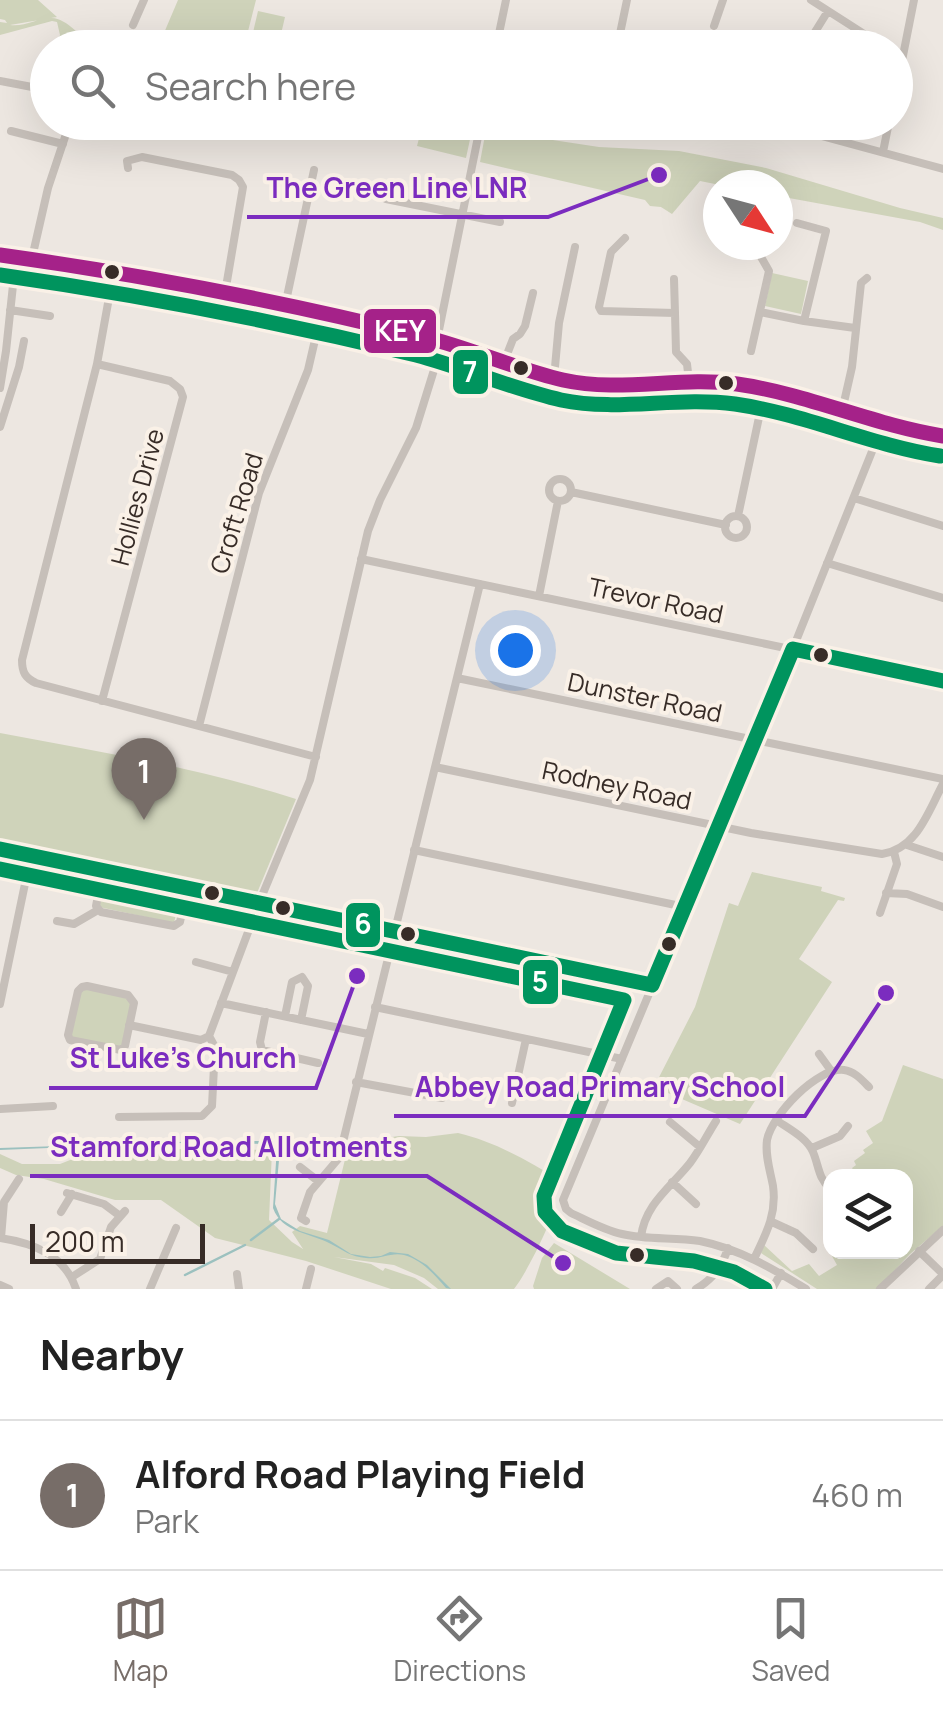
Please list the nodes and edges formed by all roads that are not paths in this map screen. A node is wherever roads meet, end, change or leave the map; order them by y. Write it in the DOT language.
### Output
graph roads {
  1 [pos="144,0"];
  2 [pos="506,0"];
  3 [pos="628,0"];
  4 [pos="723,0"];
  5 [pos="811,0"];
  6 [pos="914,0"];
  7 [pos="828,11"];
  8 [pos="137,15"];
  9 [pos="151,20"];
  10 [pos="133,25"];
  11 [pos="714,26"];
  12 [pos="500,30"];
  13 [pos="621,30"];
  14 [pos="816,30"];
  15 [pos="858,30"];
  16 [pos="906,30"];
  17 [pos="0,81"];
  18 [pos="30,87"];
  19 [pos="11,131"];
  20 [pos="30,136"];
  21 [pos="46,140"];
  22 [pos="63,140"];
  23 [pos="477,140"];
  24 [pos="838,140"];
  25 [pos="885,140"];
  26 [pos="62,144"];
  27 [pos="126,150"];
  28 [pos="883,152"];
  29 [pos="943,168"];
  30 [pos="314,170"];
  31 [pos="386,199"];
  32 [pos="462,214"];
  33 [pos="500,222"];
  34 [pos="797,224"];
  35 [pos="626,238"];
  36 [pos="576,248"];
  37 [pos="0,254"];
  38 [pos="16,256"];
  39 [pos="32,258"];
  40 [pos="763,260"];
  41 [pos="114,270"];
  42 [pos="866,278"];
  43 [pos="674,279"];
  44 [pos="225,293"];
  45 [pos="534,293"];
  46 [pos="0,299"];
  47 [pos="11,306"];
  48 [pos="285,306"];
  49 [pos="760,312"];
  50 [pos="675,313"];
  51 [pos="322,314"];
  52 [pos="50,316"];
  53 [pos="804,321"];
  54 [pos="855,328"];
  55 [pos="24,341"];
  56 [pos="440,341"];
  57 [pos="6,351"];
  58 [pos="751,351"];
  59 [pos="22,353"];
  60 [pos="504,362"];
  61 [pos="97,364"];
  62 [pos="554,378"];
  63 [pos="689,381"];
  64 [pos="0,388"];
  65 [pos="765,389"];
  66 [pos="842,410"];
  67 [pos="884,424"];
  68 [pos="0,427"];
  69 [pos="943,436"];
  70 [pos="570,492"];
  71 [pos="854,498"];
  72 [pos="558,501"];
  73 [pos="738,516"];
  74 [pos="726,524"];
  75 [pos="943,526"];
  76 [pos="361,559"];
  77 [pos="828,563"];
  78 [pos="480,584"];
  79 [pos="538,596"];
  80 [pos="943,598"];
  81 [pos="793,649"];
  82 [pos="457,678"];
  83 [pos="943,681"];
  84 [pos="102,701"];
  85 [pos="199,726"];
  86 [pos="755,740"];
  87 [pos="316,756"];
  88 [pos="435,767"];
  89 [pos="943,781"];
  90 [pos="719,826"];
  91 [pos="907,845"];
  92 [pos="0,848"];
  93 [pos="414,850"];
  94 [pos="894,852"];
  95 [pos="31,855"];
  96 [pos="943,857"];
  97 [pos="103,870"];
  98 [pos="187,888"];
  99 [pos="886,893"];
  100 [pos="258,903"];
  101 [pos="685,906"];
  102 [pos="943,906"];
  103 [pos="98,910"];
  104 [pos="880,913"];
  105 [pos="328,917"];
  106 [pos="56,921"];
  107 [pos="394,931"];
  108 [pos="324,936"];
  109 [pos="374,955"];
  110 [pos="388,956"];
  111 [pos="196,962"];
  112 [pos="233,972"];
  113 [pos="652,986"];
  114 [pos="222,1003"];
  115 [pos="0,1004"];
  116 [pos="375,1007"];
  117 [pos="266,1012"];
  118 [pos="284,1016"];
  119 [pos="301,1020"];
  120 [pos="129,1025"];
  121 [pos="368,1034"];
  122 [pos="209,1036"];
  123 [pos="526,1039"];
  124 [pos="818,1054"];
  125 [pos="622,1059"];
  126 [pos="318,1063"];
  127 [pos="832,1072"];
  128 [pos="356,1082"];
  129 [pos="869,1088"];
  130 [pos="442,1098"];
  131 [pos="512,1102"];
  132 [pos="54,1106"];
  133 [pos="0,1109"];
  134 [pos="119,1116"];
  135 [pos="716,1120"];
  136 [pos="776,1120"];
  137 [pos="670,1122"];
  138 [pos="848,1126"];
  139 [pos="700,1147"];
  140 [pos="812,1148"];
  141 [pos="306,1168"];
  142 [pos="19,1179"];
  143 [pos="318,1181"];
  144 [pos="672,1182"];
  145 [pos="823,1183"];
  146 [pos="696,1204"];
  147 [pos="61,1212"];
  148 [pos="306,1221"];
  149 [pos="772,1222"];
  150 [pos="176,1228"];
  151 [pos="943,1230"];
  152 [pos="641,1236"];
  153 [pos="0,1238"];
  154 [pos="728,1248"];
  155 [pos="814,1249"];
  156 [pos="919,1251"];
  157 [pos="754,1259"];
  158 [pos="311,1270"];
  159 [pos="236,1274"];
  160 [pos="780,1274"];
  161 [pos="943,1274"];
  162 [pos="72,1277"];
  163 [pos="0,1285"];
  164 [pos="699,1288"];
  165 [pos="9,1289"];
  166 [pos="76,1289"];
  167 [pos="150,1289"];
  168 [pos="239,1289"];
  169 [pos="306,1289"];
  170 [pos="656,1289"];
  171 [pos="677,1289"];
  172 [pos="772,1289"];
  173 [pos="806,1289"];
  174 [pos="880,1289"];
  175 [pos="928,1289"];
  1 -- 8 [label="street"];
  2 -- 12 [label="street"];
  3 -- 13 [label="street"];
  4 -- 11 [label="street"];
  5 -- 7 [label="street"];
  6 -- 16 [label="street"];
  7 -- 14 [label="street"];
  7 -- 15 [label="street"];
  8 -- 9 [label="street"];
  8 -- 10 [label="street"];
  17 -- 18 [label="street"];
  19 -- 20 [label="street"];
  21 -- 26 [label="street"];
  22 -- 26 [label="street"];
  23 -- 32 [label="street"];
  24 -- 28 [label="street"];
  25 -- 28 [label="street"];
  26 -- 39 [label="street"];
  27 -- 44 [label="street"];
  28 -- 29 [label="street"];
  30 -- 48 [label="street"];
  31 -- 32 [label="street"];
  32 -- 33 [label="street"];
  32 -- 56 [label="street"];
  34 -- 53 [label="street"];
  35 -- 50 [label="street"];
  36 -- 62 [label="street"];
  37 -- 38 [label="main road"];
  38 -- 39 [label="main road"];
  38 -- 47 [label="street"];
  39 -- 41 [label="main road"];
  40 -- 49 [label="street"];
  41 -- 44 [label="main road"];
  41 -- 61 [label="street"];
  42 -- 54 [label="street"];
  43 -- 50 [label="street"];
  44 -- 48 [label="main road"];
  45 -- 60 [label="street"];
  46 -- 47 [label="street"];
  47 -- 52 [label="street"];
  47 -- 57 [label="street"];
  48 -- 51 [label="main road"];
  49 -- 53 [label="street"];
  49 -- 58 [label="street"];
  50 -- 63 [label="street"];
  51 -- 56 [label="main road"];
  51 -- 85 [label="street, Croft Road"];
  53 -- 54 [label="street"];
  54 -- 66 [label="street"];
  55 -- 59 [label="street"];
  56 -- 60 [label="main road"];
  56 -- 76 [label="street"];
  57 -- 59 [label="street"];
  57 -- 64 [label="street"];
  59 -- 68 [label="street"];
  60 -- 62 [label="main road"];
  61 -- 84 [label="street"];
  61 -- 84 [label="street, Hollies Drive"];
  62 -- 63 [label="main road"];
  63 -- 65 [label="main road"];
  65 -- 66 [label="main road"];
  65 -- 73 [label="street"];
  66 -- 67 [label="main road"];
  67 -- 69 [label="main road"];
  67 -- 71 [label="street"];
  70 -- 72 [label="street"];
  70 -- 72 [label="street"];
  70 -- 74 [label="street"];
  71 -- 75 [label="street"];
  71 -- 77 [label="street"];
  72 -- 79 [label="street"];
  73 -- 74 [label="street"];
  73 -- 74 [label="street"];
  76 -- 78 [label="street, Trevor Road"];
  76 -- 87 [label="street"];
  77 -- 80 [label="street"];
  77 -- 81 [label="street"];
  78 -- 79 [label="street, Trevor Road"];
  78 -- 82 [label="street"];
  79 -- 81 [label="street, Trevor Road"];
  81 -- 83 [label="street, Trevor Road"];
  81 -- 86 [label="street"];
  82 -- 86 [label="street, Dunster Road"];
  82 -- 88 [label="street"];
  84 -- 85 [label="street"];
  85 -- 87 [label="street"];
  86 -- 89 [label="street, Dunster Road"];
  86 -- 90 [label="street"];
  87 -- 100 [label="street"];
  88 -- 90 [label="street, Rodney Road"];
  88 -- 93 [label="street"];
  89 -- 91 [label="street"];
  90 -- 94 [label="street, Rodney Road"];
  90 -- 101 [label="street"];
  91 -- 94 [label="street"];
  91 -- 96 [label="street"];
  92 -- 95 [label="street"];
  93 -- 101 [label="street"];
  93 -- 107 [label="street"];
  94 -- 99 [label="street"];
  95 -- 97 [label="street"];
  95 -- 115 [label="street"];
  97 -- 98 [label="street"];
  97 -- 103 [label="street"];
  98 -- 100 [label="street"];
  98 -- 103 [label="street"];
  99 -- 102 [label="street"];
  99 -- 104 [label="street"];
  100 -- 105 [label="street"];
  100 -- 112 [label="street"];
  101 -- 113 [label="street"];
  103 -- 106 [label="street"];
  105 -- 107 [label="street"];
  105 -- 108 [label="street"];
  107 -- 110 [label="street"];
  107 -- 113 [label="street"];
  109 -- 110 [label="street"];
  110 -- 116 [label="street"];
  111 -- 112 [label="street"];
  112 -- 114 [label="street"];
  113 -- 125 [label="street"];
  114 -- 117 [label="street"];
  114 -- 122 [label="street"];
  116 -- 121 [label="street"];
  116 -- 123 [label="street"];
  117 -- 118 [label="street"];
  117 -- 126 [label="street"];
  118 -- 119 [label="street"];
  118 -- 119 [label="street"];
  119 -- 121 [label="street"];
  120 -- 120 [label="street"];
  120 -- 122 [label="street"];
  121 -- 128 [label="street"];
  122 -- 134 [label="street"];
  123 -- 125 [label="street"];
  123 -- 131 [label="street"];
  124 -- 127 [label="street"];
  125 -- 152 [label="street"];
  127 -- 129 [label="street"];
  127 -- 136 [label="street"];
  128 -- 130 [label="street"];
  128 -- 143 [label="street"];
  132 -- 133 [label="street"];
  135 -- 139 [label="street"];
  136 -- 140 [label="street"];
  136 -- 149 [label="street"];
  137 -- 139 [label="street"];
  138 -- 140 [label="street"];
  139 -- 144 [label="street"];
  140 -- 145 [label="street"];
  141 -- 143 [label="street"];
  142 -- 153 [label="street"];
  143 -- 148 [label="street"];
  144 -- 146 [label="street"];
  144 -- 152 [label="street"];
  147 -- 162 [label="street"];
  149 -- 155 [label="street"];
  149 -- 157 [label="street"];
  150 -- 167 [label="street"];
  151 -- 156 [label="street"];
  152 -- 154 [label="street"];
  153 -- 162 [label="street"];
  154 -- 157 [label="street"];
  154 -- 164 [label="street"];
  156 -- 161 [label="street"];
  156 -- 174 [label="street"];
  157 -- 160 [label="street"];
  158 -- 169 [label="street"];
  159 -- 168 [label="street"];
  160 -- 172 [label="street"];
  160 -- 173 [label="street"];
  161 -- 175 [label="street"];
  162 -- 166 [label="street"];
  163 -- 165 [label="street"];
  170 -- 171 [label="street"];
}
